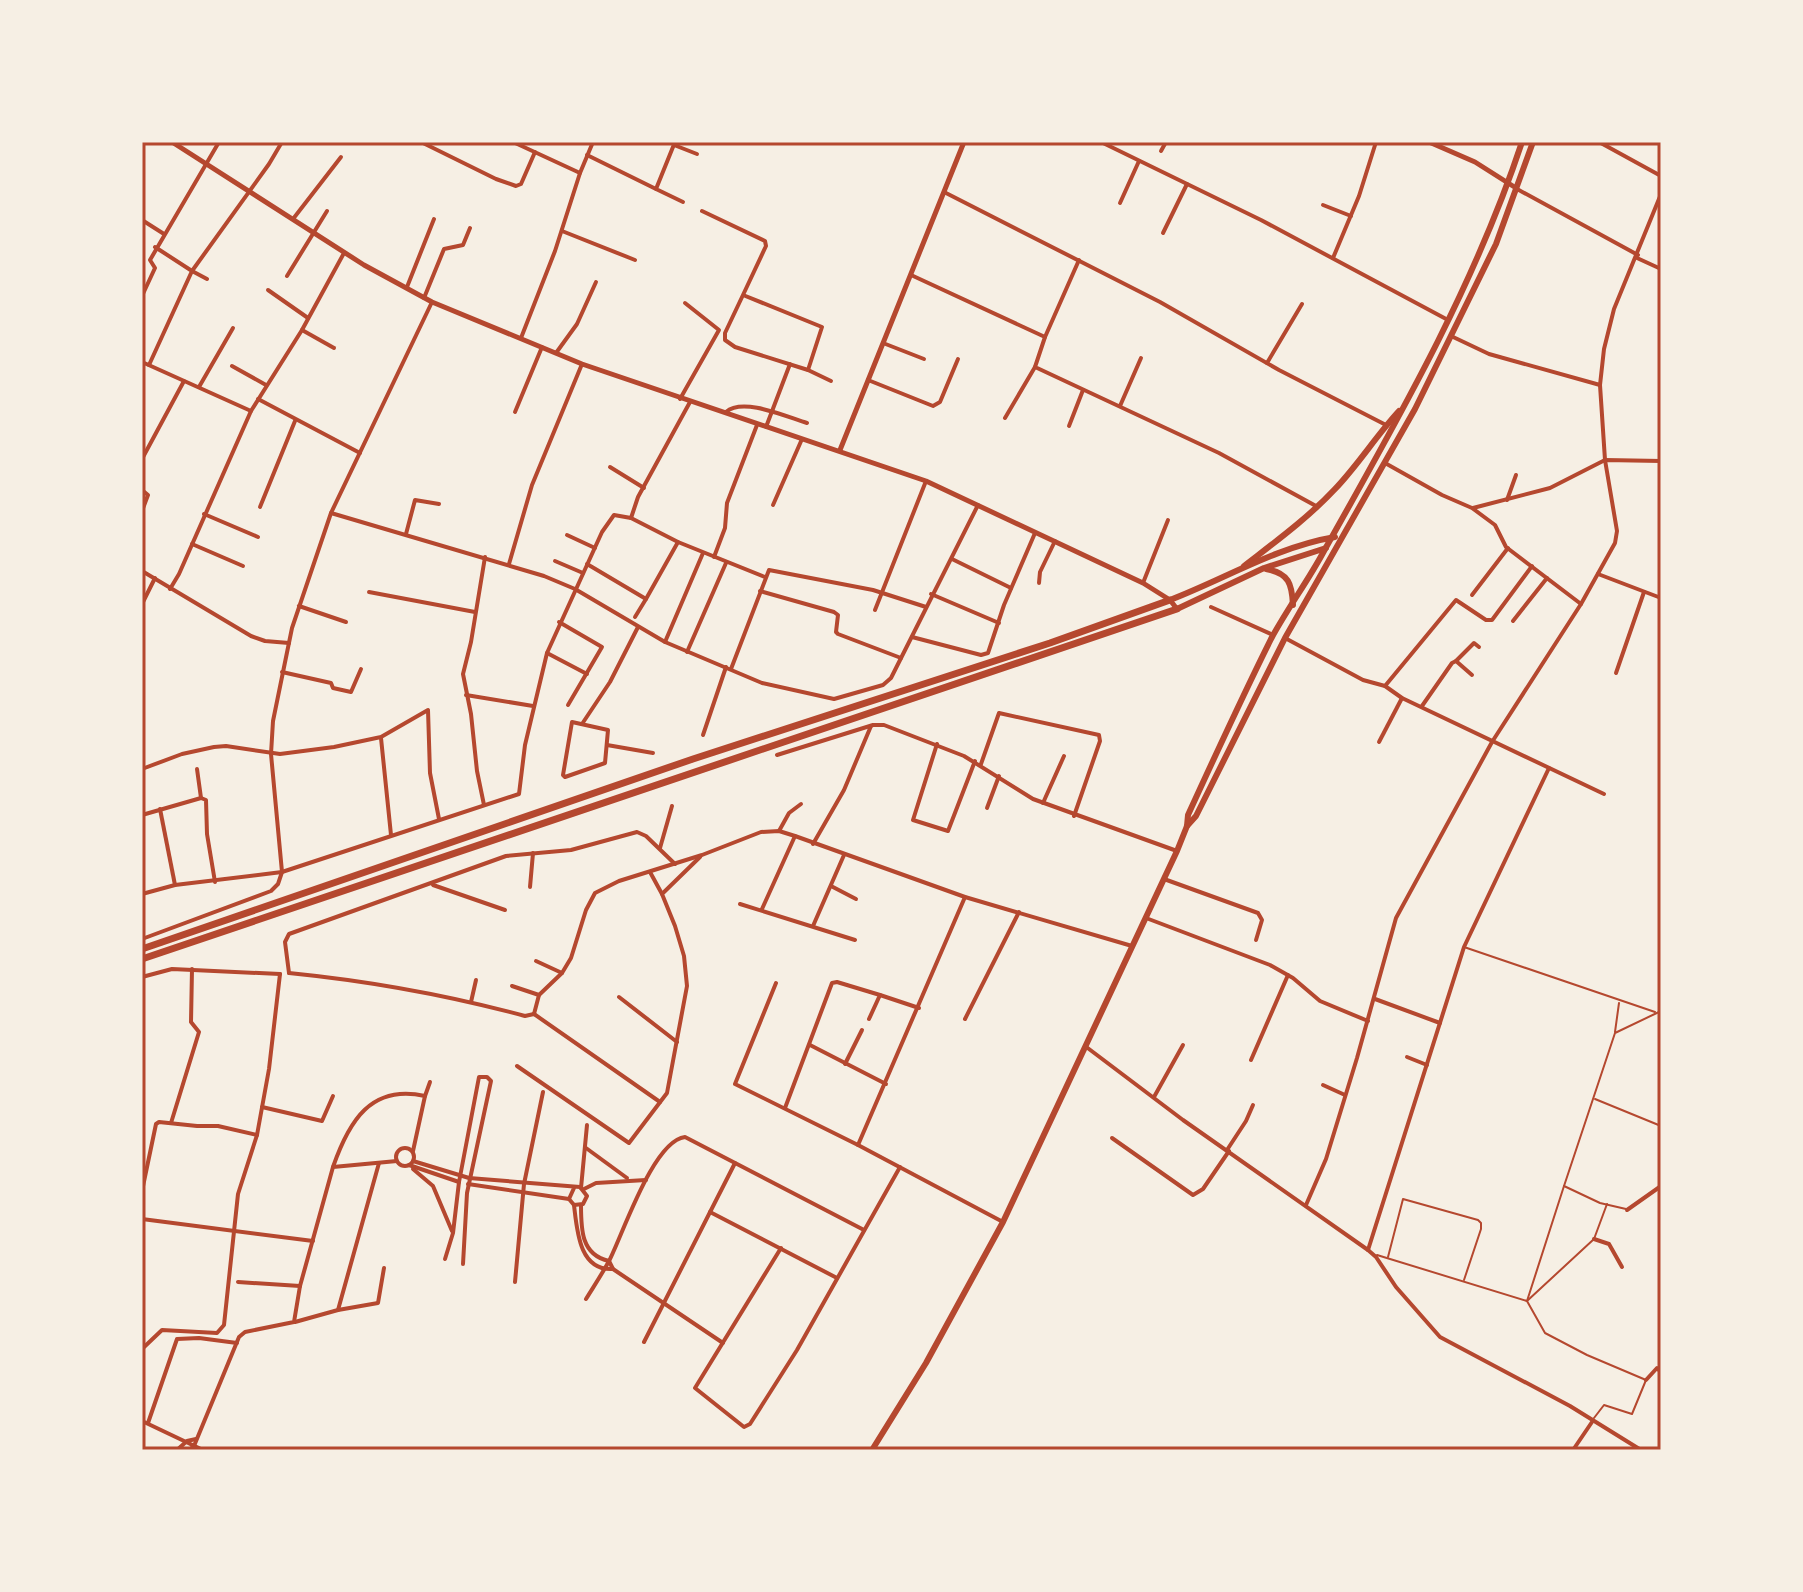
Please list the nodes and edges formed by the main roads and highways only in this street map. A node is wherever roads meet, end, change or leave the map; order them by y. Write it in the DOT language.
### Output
graph roads {
  1 [pos="172,142"];
  2 [pos="964,142"];
  3 [pos="1429,142"];
  4 [pos="1522,142"];
  5 [pos="1533,142"];
  6 [pos="1508,183"];
  7 [pos="1517,189"];
  8 [pos="1405,405"];
  9 [pos="840,450"];
  10 [pos="1338,538"];
  11 [pos="1326,548"];
  12 [pos="1244,566"];
  13 [pos="1264,568"];
  14 [pos="1170,600"];
  15 [pos="1293,605"];
  16 [pos="1177,609"];
  17 [pos="1187,826"];
  18 [pos="142,949"];
  19 [pos="142,959"];
  20 [pos="872,1450"];
  1 -- 9 [label="main road"];
  2 -- 9 [label="main road"];
  3 -- 6 [label="main road"];
  4 -- 6 [label="highway"];
  5 -- 7 [label="highway"];
  6 -- 7 [label="main road"];
  6 -- 8 [label="highway"];
  7 -- 10 [label="highway"];
  8 -- 10 [label="highway"];
  8 -- 12 [label="highway"];
  9 -- 14 [label="main road"];
  10 -- 11 [label="highway"];
  10 -- 12 [label="highway"];
  10 -- 17 [label="highway"];
  11 -- 13 [label="highway"];
  11 -- 15 [label="highway"];
  12 -- 14 [label="highway"];
  13 -- 15 [label="highway"];
  13 -- 16 [label="highway"];
  14 -- 16 [label="main road"];
  14 -- 18 [label="highway"];
  15 -- 17 [label="highway"];
  16 -- 19 [label="highway"];
  17 -- 20 [label="highway"];
}
